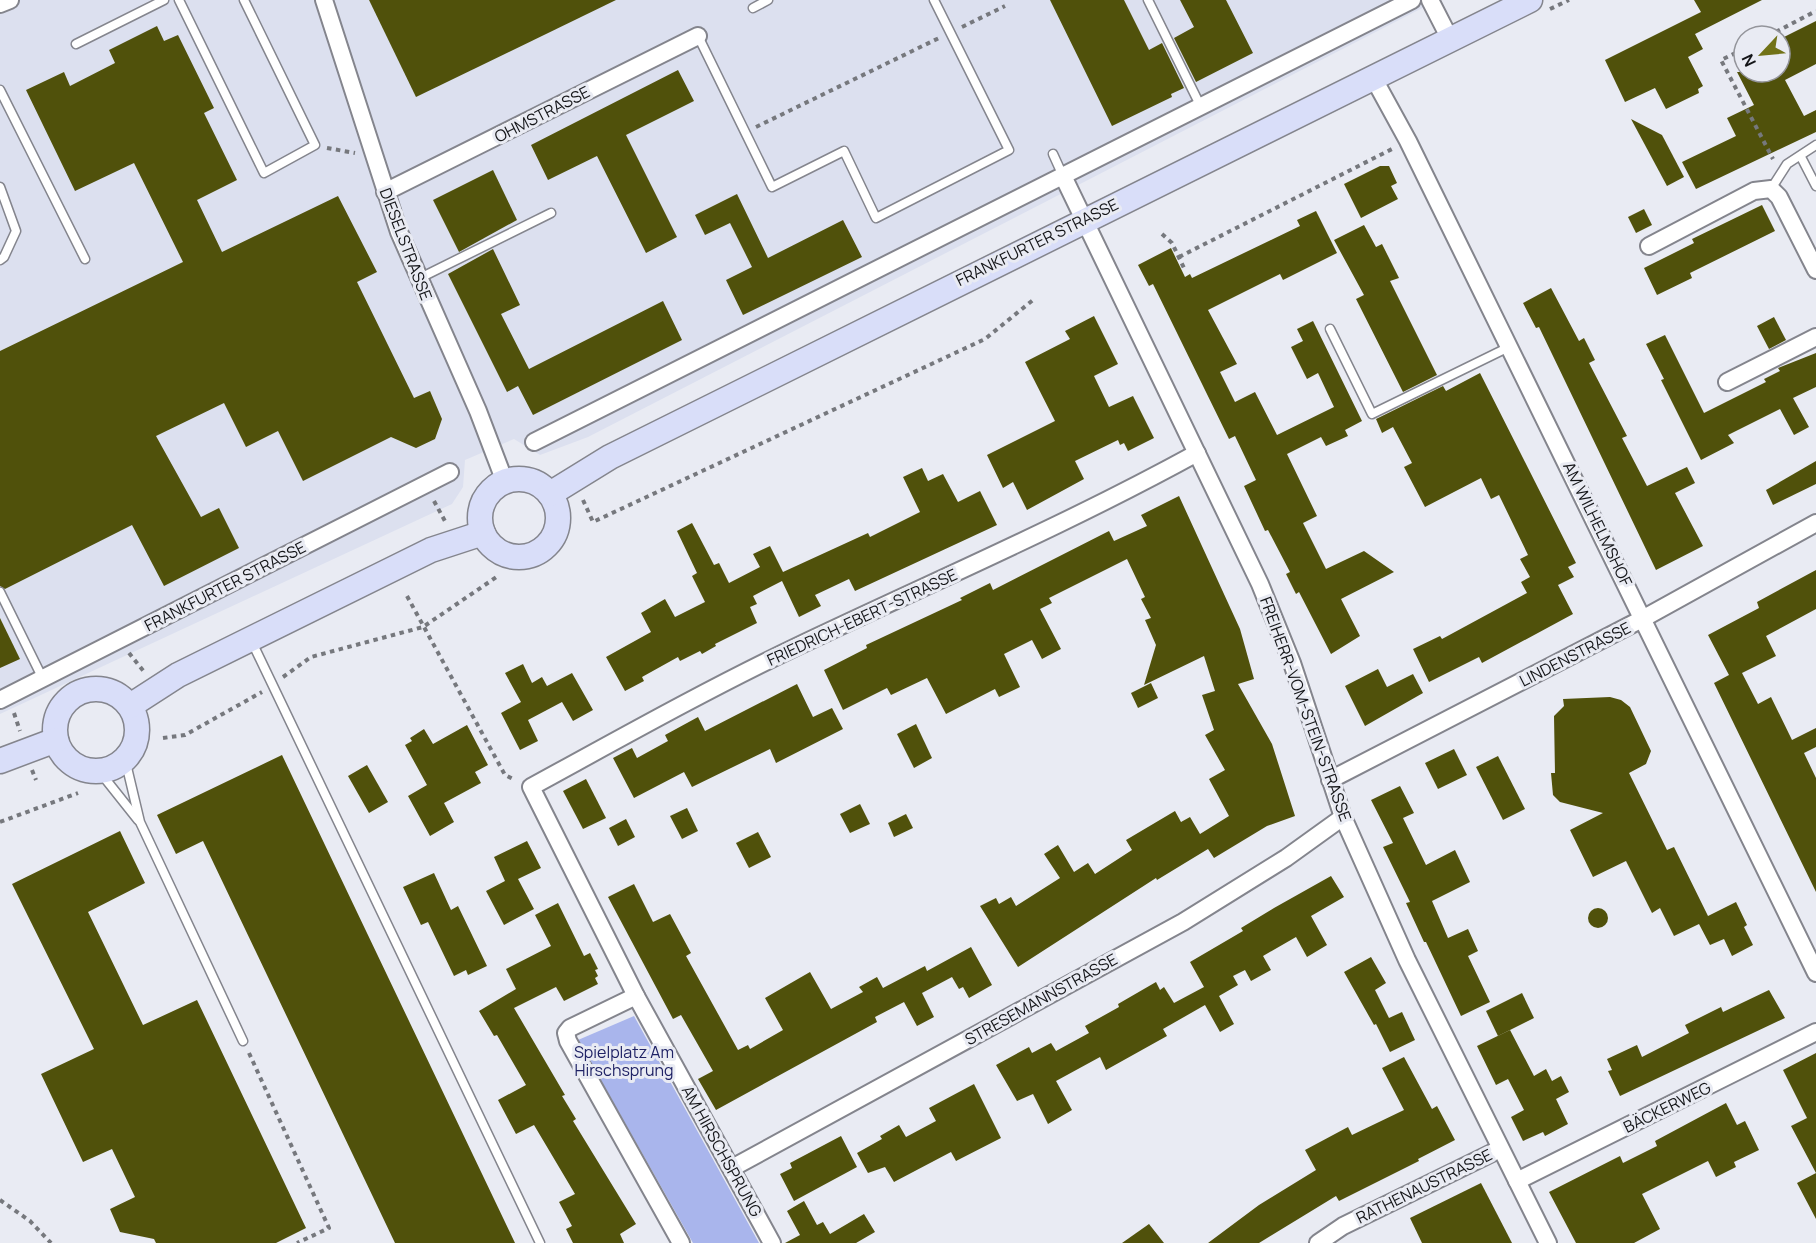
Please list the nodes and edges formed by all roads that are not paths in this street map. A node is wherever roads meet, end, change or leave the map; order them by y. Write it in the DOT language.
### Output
graph roads {
  1 [pos="10,0"];
  2 [pos="164,0"];
  3 [pos="179,0"];
  4 [pos="244,0"];
  5 [pos="324,0"];
  6 [pos="768,0"];
  7 [pos="934,0"];
  8 [pos="1148,0"];
  9 [pos="1412,0"];
  10 [pos="1430,0"];
  11 [pos="1530,0"];
  12 [pos="0,4"];
  13 [pos="753,8"];
  14 [pos="698,36"];
  15 [pos="1450,39"];
  16 [pos="76,44"];
  17 [pos="1374,79"];
  18 [pos="0,90"];
  19 [pos="1201,107"];
  20 [pos="1816,145"];
  21 [pos="1053,154"];
  22 [pos="1801,157"];
  23 [pos="1063,176"];
  24 [pos="1816,186"];
  25 [pos="0,187"];
  26 [pos="1771,189"];
  27 [pos="385,192"];
  28 [pos="551,213"];
  29 [pos="1083,219"];
  30 [pos="1649,246"];
  31 [pos="85,259"];
  32 [pos="0,260"];
  33 [pos="1816,270"];
  34 [pos="418,279"];
  35 [pos="1330,329"];
  36 [pos="1816,337"];
  37 [pos="1510,346"];
  38 [pos="1726,382"];
  39 [pos="534,442"];
  40 [pos="1197,453"];
  41 [pos="450,472"];
  42 [pos="505,482"];
  43 [pos="550,494"];
  44 [pos="1816,523"];
  45 [pos="483,532"];
  46 [pos="0,592"];
  47 [pos="1644,618"];
  48 [pos="251,639"];
  49 [pos="43,679"];
  50 [pos="0,700"];
  51 [pos="130,706"];
  52 [pos="56,740"];
  53 [pos="125,759"];
  54 [pos="0,761"];
  55 [pos="99,771"];
  56 [pos="1330,780"];
  57 [pos="531,787"];
  58 [pos="1343,817"];
  59 [pos="140,822"];
  60 [pos="1816,973"];
  61 [pos="636,996"];
  62 [pos="1816,1032"];
  63 [pos="243,1041"];
  64 [pos="1500,1149"];
  65 [pos="732,1168"];
  66 [pos="1517,1181"];
  67 [pos="540,1243"];
  68 [pos="681,1243"];
  69 [pos="772,1243"];
  70 [pos="1318,1243"];
  71 [pos="1548,1243"];
  1 -- 12 [label="street"];
  2 -- 16 [label="lane"];
  3 -- 4 [label="lane"];
  5 -- 27 [label="street, DIESELSTRASSE"];
  6 -- 13 [label="lane"];
  7 -- 14 [label="lane"];
  8 -- 19 [label="lane"];
  9 -- 19 [label="street"];
  10 -- 15 [label="street"];
  11 -- 15 [label="street, FRANKFURTER STRASSE"];
  14 -- 27 [label="street, OHMSTRASSE"];
  15 -- 17 [label="street, FRANKFURTER STRASSE"];
  17 -- 29 [label="street, FRANKFURTER STRASSE"];
  17 -- 37 [label="street, AM WILHELMSHOF"];
  18 -- 31 [label="lane"];
  19 -- 23 [label="street"];
  20 -- 22 [label="lane"];
  21 -- 23 [label="lane"];
  22 -- 24 [label="lane"];
  22 -- 26 [label="lane"];
  23 -- 29 [label="street, FREIHERR-VOM-STEIN-STRASSE"];
  23 -- 39 [label="street"];
  25 -- 32 [label="lane"];
  26 -- 30 [label="street"];
  26 -- 33 [label="street"];
  27 -- 34 [label="street, DIESELSTRASSE"];
  28 -- 34 [label="lane"];
  29 -- 40 [label="street, FREIHERR-VOM-STEIN-STRASSE"];
  29 -- 43 [label="street, FRANKFURTER STRASSE"];
  34 -- 42 [label="street, DIESELSTRASSE"];
  35 -- 37 [label="lane"];
  36 -- 38 [label="street"];
  37 -- 47 [label="street, AM WILHELMSHOF"];
  40 -- 56 [label="street, FREIHERR-VOM-STEIN-STRASSE"];
  40 -- 57 [label="street, FRIEDRICH-EBERT-STRASSE"];
  41 -- 49 [label="street, FRANKFURTER STRASSE"];
  42 -- 43 [label="street"];
  42 -- 45 [label="street"];
  43 -- 45 [label="street"];
  44 -- 47 [label="street, LINDENSTRASSE"];
  45 -- 48 [label="street"];
  46 -- 49 [label="lane"];
  47 -- 56 [label="street, LINDENSTRASSE"];
  47 -- 60 [label="street, AM WILHELMSHOF"];
  48 -- 51 [label="street"];
  48 -- 67 [label="lane"];
  49 -- 50 [label="street, FRANKFURTER STRASSE"];
  51 -- 52 [label="street"];
  51 -- 53 [label="street"];
  52 -- 54 [label="street"];
  52 -- 55 [label="street"];
  53 -- 55 [label="street"];
  53 -- 59 [label="lane"];
  55 -- 59 [label="lane"];
  56 -- 58 [label="street, FREIHERR-VOM-STEIN-STRASSE"];
  57 -- 61 [label="street, AM HIRSCHSPRUNG"];
  58 -- 64 [label="street, FREIHERR-VOM-STEIN-STRASSE"];
  58 -- 65 [label="street, STRESEMANNSTRASSE"];
  59 -- 63 [label="lane"];
  61 -- 65 [label="street, AM HIRSCHSPRUNG"];
  61 -- 68 [label="street"];
  62 -- 66 [label="street, BÄCKERWEG"];
  64 -- 66 [label="street, FREIHERR-VOM-STEIN-STRASSE"];
  64 -- 70 [label="street, RATHENAUSTRASSE"];
  65 -- 69 [label="street, AM HIRSCHSPRUNG"];
  66 -- 71 [label="street, FREIHERR-VOM-STEIN-STRASSE"];
}
